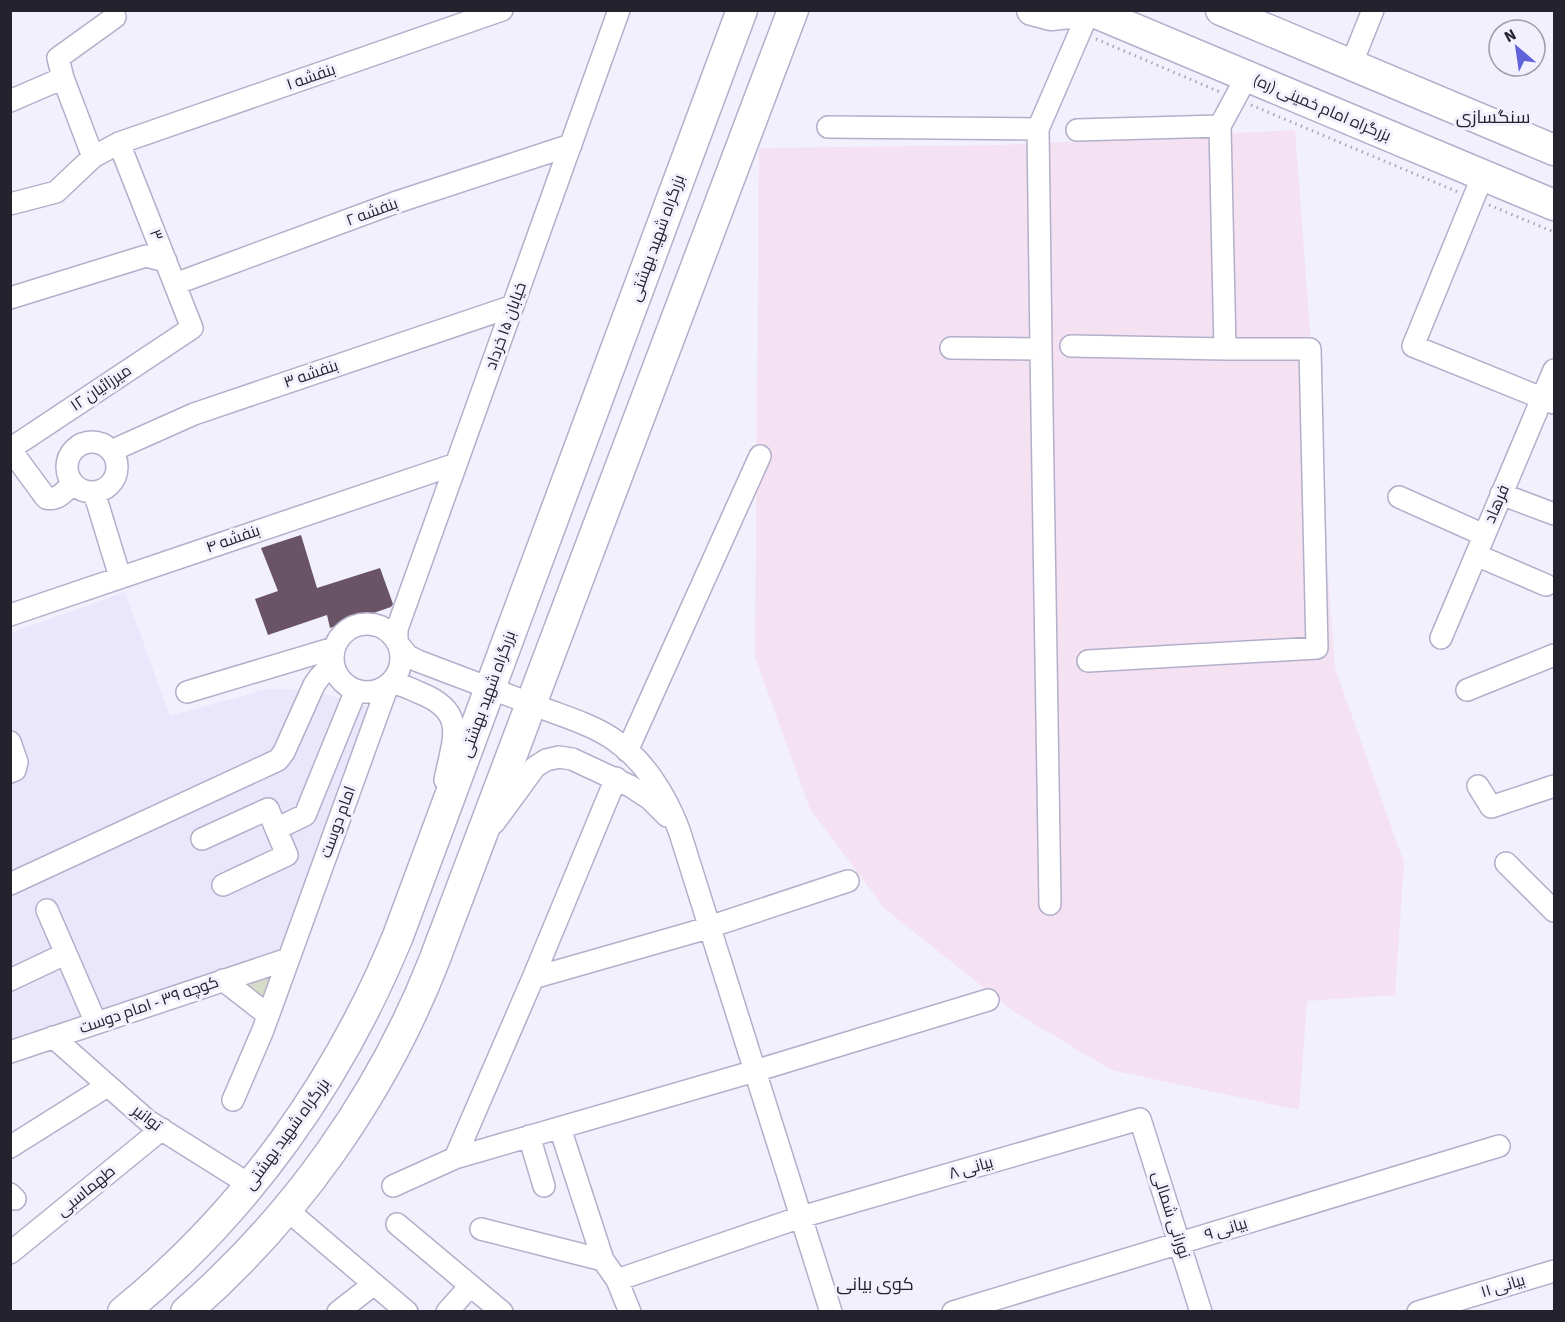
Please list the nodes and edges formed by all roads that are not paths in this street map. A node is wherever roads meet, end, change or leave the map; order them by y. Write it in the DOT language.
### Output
graph roads {
  1 [pos="502,10"];
  2 [pos="619,10"];
  3 [pos="742,10"];
  4 [pos="793,10"];
  5 [pos="1032,10"];
  6 [pos="1221,10"];
  7 [pos="1373,10"];
  8 [pos="115,17"];
  9 [pos="1086,18"];
  10 [pos="1351,65"];
  11 [pos="63,78"];
  12 [pos="1241,87"];
  13 [pos="12,98"];
  14 [pos="1220,126"];
  15 [pos="828,127"];
  16 [pos="1038,129"];
  17 [pos="1077,130"];
  18 [pos="119,143"];
  19 [pos="571,145"];
  20 [pos="1554,150"];
  21 [pos="93,157"];
  22 [pos="1479,187"];
  23 [pos="10,204"];
  24 [pos="1554,205"];
  25 [pos="166,261"];
  26 [pos="175,284"];
  27 [pos="10,298"];
  28 [pos="513,306"];
  29 [pos="192,328"];
  30 [pos="1071,346"];
  31 [pos="951,348"];
  32 [pos="1041,349"];
  33 [pos="1225,349"];
  34 [pos="1554,370"];
  35 [pos="1548,400"];
  36 [pos="11,449"];
  37 [pos="111,451"];
  38 [pos="760,456"];
  39 [pos="456,464"];
  40 [pos="72,484"];
  41 [pos="94,492"];
  42 [pos="1501,494"];
  43 [pos="1399,497"];
  44 [pos="1554,514"];
  45 [pos="1484,535"];
  46 [pos="1476,555"];
  47 [pos="120,577"];
  48 [pos="1546,585"];
  49 [pos="410,592"];
  50 [pos="10,615"];
  51 [pos="357,625"];
  52 [pos="1441,639"];
  53 [pos="398,643"];
  54 [pos="1554,655"];
  55 [pos="334,657"];
  56 [pos="1088,661"];
  57 [pos="388,685"];
  58 [pos="490,688"];
  59 [pos="356,690"];
  60 [pos="1467,690"];
  61 [pos="187,692"];
  62 [pos="531,704"];
  63 [pos="10,742"];
  64 [pos="627,751"];
  65 [pos="10,772"];
  66 [pos="615,778"];
  67 [pos="1478,786"];
  68 [pos="1554,786"];
  69 [pos="276,829"];
  70 [pos="679,830"];
  71 [pos="437,831"];
  72 [pos="202,839"];
  73 [pos="478,846"];
  74 [pos="1506,863"];
  75 [pos="848,881"];
  76 [pos="10,884"];
  77 [pos="223,885"];
  78 [pos="1050,904"];
  79 [pos="46,910"];
  80 [pos="1554,911"];
  81 [pos="710,927"];
  82 [pos="65,954"];
  83 [pos="288,959"];
  84 [pos="388,959"];
  85 [pos="429,975"];
  86 [pos="533,978"];
  87 [pos="10,980"];
  88 [pos="224,980"];
  89 [pos="988,1000"];
  90 [pos="268,1015"];
  91 [pos="96,1023"];
  92 [pos="53,1037"];
  93 [pos="10,1052"];
  94 [pos="755,1071"];
  95 [pos="107,1086"];
  96 [pos="233,1100"];
  97 [pos="1140,1119"];
  98 [pos="560,1128"];
  99 [pos="162,1130"];
  100 [pos="529,1136"];
  101 [pos="1499,1146"];
  102 [pos="10,1147"];
  103 [pos="455,1158"];
  104 [pos="250,1185"];
  105 [pos="393,1186"];
  106 [pos="544,1186"];
  107 [pos="286,1209"];
  108 [pos="801,1217"];
  109 [pos="397,1224"];
  110 [pos="481,1230"];
  111 [pos="1179,1243"];
  112 [pos="10,1253"];
  113 [pos="603,1260"];
  114 [pos="1552,1276"];
  115 [pos="617,1280"];
  116 [pos="374,1284"];
  117 [pos="470,1286"];
  118 [pos="196,1307"];
  119 [pos="123,1311"];
  120 [pos="338,1311"];
  121 [pos="407,1311"];
  122 [pos="447,1311"];
  123 [pos="502,1311"];
  124 [pos="630,1311"];
  125 [pos="831,1311"];
  126 [pos="953,1311"];
  127 [pos="1201,1311"];
  128 [pos="1418,1311"];
  1 -- 18 [label="street, بنفشه ۱"];
  2 -- 19 [label="street, خیابان ۱۵ خرداد"];
  3 -- 58 [label="highway, بزرگراه شهید بهشتی"];
  4 -- 62 [label="highway"];
  5 -- 9 [label="highway"];
  6 -- 10 [label="highway"];
  7 -- 10 [label="street"];
  8 -- 11 [label="street"];
  9 -- 12 [label="highway, بزرگراه امام خمینی (ره)"];
  9 -- 16 [label="street"];
  10 -- 20 [label="highway"];
  11 -- 13 [label="street"];
  11 -- 21 [label="street"];
  12 -- 14 [label="street"];
  12 -- 22 [label="highway, بزرگراه امام خمینی (ره)"];
  14 -- 17 [label="street"];
  14 -- 33 [label="street"];
  15 -- 16 [label="street"];
  16 -- 32 [label="street"];
  18 -- 21 [label="street, بنفشه ۱"];
  18 -- 25 [label="street, ۳"];
  19 -- 26 [label="street, بنفشه ۲"];
  19 -- 28 [label="street, خیابان ۱۵ خرداد"];
  21 -- 23 [label="street, بنفشه ۱"];
  22 -- 24 [label="highway, بزرگراه امام خمینی (ره)"];
  22 -- 35 [label="street"];
  25 -- 26 [label="street, ۳"];
  25 -- 27 [label="street"];
  26 -- 29 [label="street, ۳"];
  28 -- 37 [label="street, بنفشه ۳"];
  28 -- 39 [label="street, خیابان ۱۵ خرداد"];
  29 -- 36 [label="street, میرزائیان ۱۲"];
  30 -- 33 [label="street"];
  31 -- 32 [label="street"];
  32 -- 78 [label="street"];
  33 -- 56 [label="street"];
  34 -- 35 [label="street, فرهاد"];
  35 -- 42 [label="street, فرهاد"];
  36 -- 40 [label="street"];
  37 -- 40 [label="street"];
  37 -- 41 [label="street"];
  38 -- 64 [label="street"];
  39 -- 47 [label="street, بنفشه ۴"];
  39 -- 49 [label="street, خیابان ۱۵ خرداد"];
  40 -- 41 [label="street"];
  41 -- 47 [label="street"];
  42 -- 44 [label="street"];
  42 -- 45 [label="street, فرهاد"];
  43 -- 45 [label="street"];
  45 -- 46 [label="street, فرهاد"];
  46 -- 48 [label="street"];
  46 -- 52 [label="street, فرهاد"];
  47 -- 50 [label="street, بنفشه ۴"];
  49 -- 51 [label="street"];
  49 -- 53 [label="street, خیابان ۱۵ خرداد"];
  51 -- 53 [label="street"];
  51 -- 55 [label="street"];
  53 -- 57 [label="street"];
  53 -- 58 [label="street"];
  54 -- 60 [label="street"];
  55 -- 59 [label="street"];
  55 -- 61 [label="street"];
  55 -- 76 [label="street"];
  57 -- 59 [label="street"];
  57 -- 71 [label="street"];
  57 -- 83 [label="street, امام دوست"];
  58 -- 62 [label="street"];
  58 -- 71 [label="highway, بزرگراه شهید بهشتی"];
  59 -- 69 [label="street"];
  62 -- 64 [label="street"];
  62 -- 73 [label="highway"];
  63 -- 65 [label="street"];
  64 -- 70 [label="street"];
  66 -- 70 [label="street"];
  66 -- 73 [label="street"];
  66 -- 86 [label="street"];
  67 -- 68 [label="street"];
  69 -- 72 [label="street"];
  69 -- 77 [label="street"];
  70 -- 81 [label="street"];
  71 -- 84 [label="highway, بزرگراه شهید بهشتی"];
  73 -- 85 [label="highway"];
  74 -- 80 [label="street"];
  75 -- 81 [label="street"];
  79 -- 82 [label="street"];
  81 -- 86 [label="street"];
  81 -- 94 [label="street"];
  82 -- 87 [label="street"];
  82 -- 91 [label="street"];
  83 -- 88 [label="street, کوچه ۳۹ - امام دوست"];
  83 -- 90 [label="street"];
  84 -- 85 [label="highway"];
  84 -- 104 [label="highway, بزرگراه شهید بهشتی"];
  85 -- 107 [label="highway"];
  86 -- 103 [label="street"];
  88 -- 90 [label="street"];
  88 -- 91 [label="street, کوچه ۳۹ - امام دوست"];
  89 -- 94 [label="street"];
  90 -- 96 [label="street"];
  91 -- 92 [label="street, کوچه ۳۹ - امام دوست"];
  92 -- 93 [label="street, کوچه ۳۹ - امام دوست"];
  92 -- 95 [label="street, توانیر"];
  94 -- 98 [label="street"];
  94 -- 108 [label="street"];
  95 -- 99 [label="street, توانیر"];
  95 -- 102 [label="street"];
  97 -- 108 [label="street, بیانی ۸"];
  97 -- 111 [label="street, نورانی شمالی"];
  98 -- 100 [label="street"];
  98 -- 113 [label="street"];
  99 -- 104 [label="street, توانیر"];
  99 -- 112 [label="street, طهماسبی"];
  100 -- 103 [label="street"];
  100 -- 106 [label="street"];
  101 -- 111 [label="street, بیانی ۹"];
  103 -- 105 [label="street"];
  104 -- 119 [label="highway, بزرگراه شهید بهشتی"];
  107 -- 116 [label="street"];
  107 -- 118 [label="highway"];
  108 -- 115 [label="street, بیانی ۸"];
  108 -- 125 [label="street"];
  109 -- 117 [label="street"];
  110 -- 113 [label="street"];
  111 -- 126 [label="street, بیانی ۹"];
  111 -- 127 [label="street, نورانی شمالی"];
  113 -- 115 [label="street"];
  114 -- 128 [label="street, بیانی ۱۱"];
  115 -- 124 [label="street"];
  116 -- 120 [label="street"];
  116 -- 121 [label="street"];
  117 -- 122 [label="street"];
  117 -- 123 [label="street"];
}
